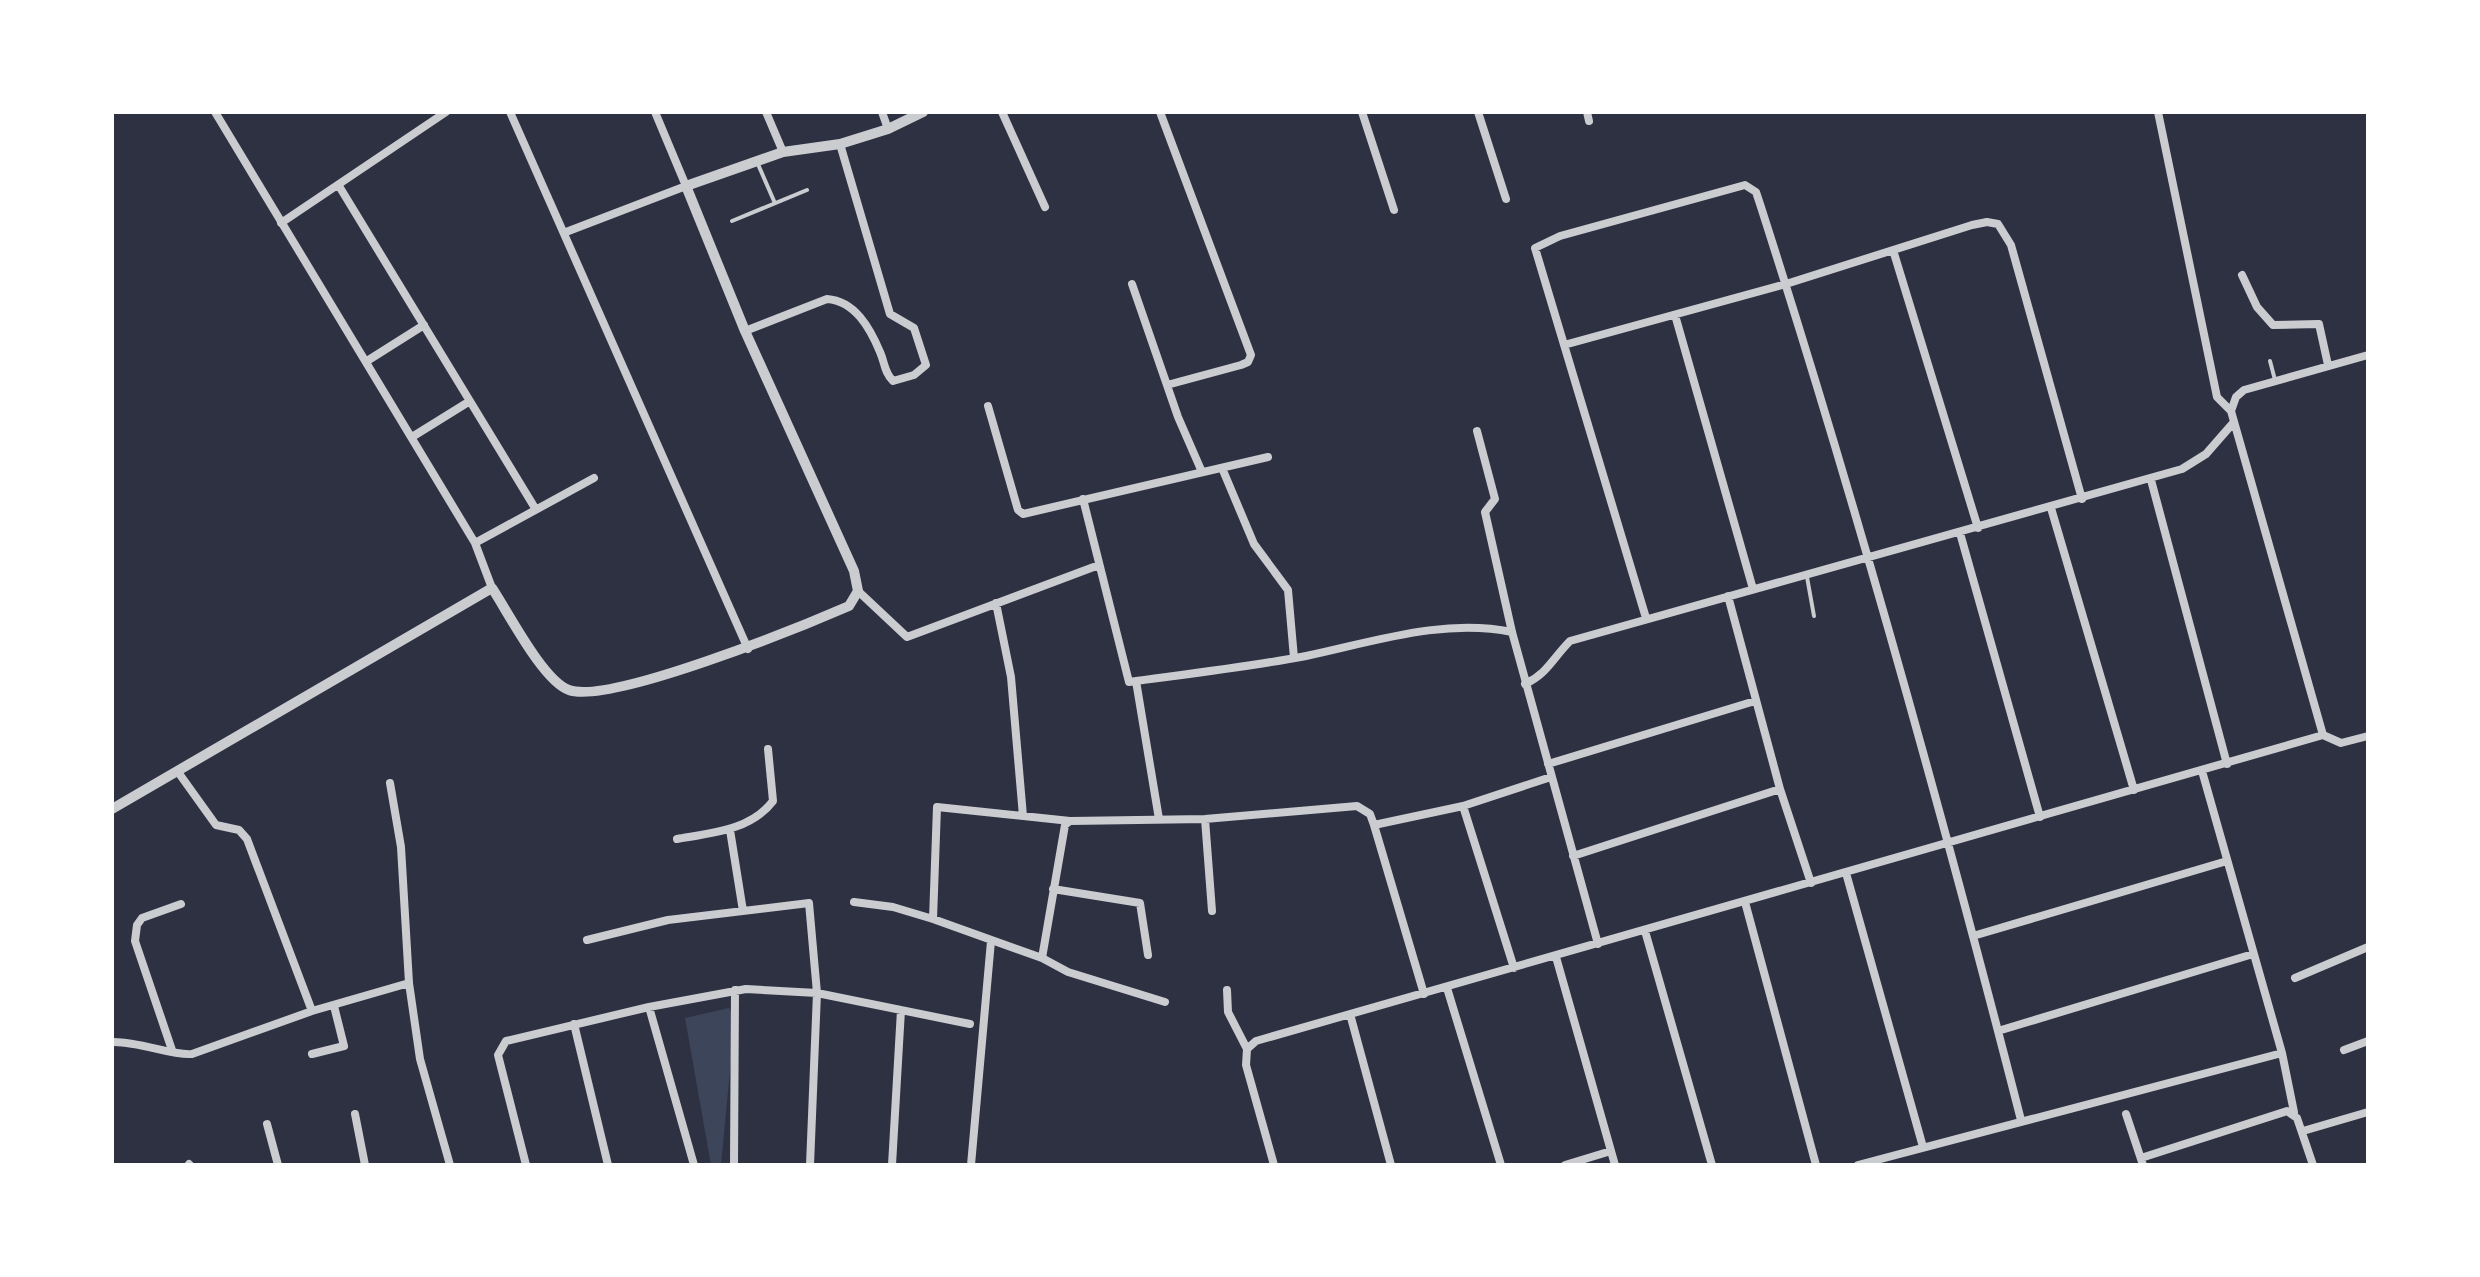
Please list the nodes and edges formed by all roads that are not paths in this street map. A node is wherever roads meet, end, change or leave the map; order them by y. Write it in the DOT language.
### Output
graph roads {
  1 [pos="215,112"];
  2 [pos="446,112"];
  3 [pos="510,112"];
  4 [pos="655,112"];
  5 [pos="766,112"];
  6 [pos="882,112"];
  7 [pos="923,112"];
  8 [pos="1002,112"];
  9 [pos="1160,112"];
  10 [pos="1362,112"];
  11 [pos="1478,112"];
  12 [pos="2158,112"];
  13 [pos="888,129"];
  14 [pos="840,144"];
  15 [pos="783,152"];
  16 [pos="756,160"];
  17 [pos="339,186"];
  18 [pos="686,186"];
  19 [pos="807,190"];
  20 [pos="1506,199"];
  21 [pos="775,202"];
  22 [pos="1045,207"];
  23 [pos="1394,210"];
  24 [pos="732,221"];
  25 [pos="281,223"];
  26 [pos="566,232"];
  27 [pos="1893,250"];
  28 [pos="2242,275"];
  29 [pos="1132,284"];
  30 [pos="1786,284"];
  31 [pos="1675,315"];
  32 [pos="424,325"];
  33 [pos="745,331"];
  34 [pos="1564,345"];
  35 [pos="2368,355"];
  36 [pos="367,361"];
  37 [pos="2270,361"];
  38 [pos="2328,365"];
  39 [pos="2275,380"];
  40 [pos="1167,385"];
  41 [pos="470,401"];
  42 [pos="988,406"];
  43 [pos="2231,411"];
  44 [pos="2234,422"];
  45 [pos="1477,431"];
  46 [pos="412,437"];
  47 [pos="1268,457"];
  48 [pos="1222,468"];
  49 [pos="1202,472"];
  50 [pos="594,478"];
  51 [pos="2151,480"];
  52 [pos="1083,499"];
  53 [pos="2082,499"];
  54 [pos="535,508"];
  55 [pos="2051,508"];
  56 [pos="1978,528"];
  57 [pos="1960,533"];
  58 [pos="475,543"];
  59 [pos="1869,558"];
  60 [pos="1099,565"];
  61 [pos="1806,575"];
  62 [pos="492,588"];
  63 [pos="1753,589"];
  64 [pos="858,591"];
  65 [pos="1728,596"];
  66 [pos="996,603"];
  67 [pos="1814,616"];
  68 [pos="1646,618"];
  69 [pos="1512,632"];
  70 [pos="748,649"];
  71 [pos="1294,658"];
  72 [pos="1136,681"];
  73 [pos="1525,684"];
  74 [pos="1755,701"];
  75 [pos="2323,735"];
  76 [pos="2368,736"];
  77 [pos="768,749"];
  78 [pos="1548,764"];
  79 [pos="2227,764"];
  80 [pos="2202,771"];
  81 [pos="178,772"];
  82 [pos="1551,777"];
  83 [pos="390,783"];
  84 [pos="1780,789"];
  85 [pos="2134,790"];
  86 [pos="1463,806"];
  87 [pos="112,809"];
  88 [pos="1023,816"];
  89 [pos="2040,817"];
  90 [pos="1159,819"];
  91 [pos="1205,819"];
  92 [pos="1070,821"];
  93 [pos="1374,825"];
  94 [pos="730,830"];
  95 [pos="677,839"];
  96 [pos="1950,843"];
  97 [pos="1573,856"];
  98 [pos="2227,861"];
  99 [pos="1846,873"];
  100 [pos="1811,883"];
  101 [pos="1053,889"];
  102 [pos="854,902"];
  103 [pos="1745,902"];
  104 [pos="181,904"];
  105 [pos="743,911"];
  106 [pos="1212,911"];
  107 [pos="933,919"];
  108 [pos="1645,931"];
  109 [pos="1973,936"];
  110 [pos="587,940"];
  111 [pos="991,941"];
  112 [pos="1598,944"];
  113 [pos="2368,947"];
  114 [pos="2253,954"];
  115 [pos="1148,955"];
  116 [pos="1556,957"];
  117 [pos="1042,958"];
  118 [pos="1514,968"];
  119 [pos="2295,978"];
  120 [pos="409,983"];
  121 [pos="1447,988"];
  122 [pos="735,990"];
  123 [pos="1227,990"];
  124 [pos="817,993"];
  125 [pos="1424,994"];
  126 [pos="1165,1002"];
  127 [pos="334,1006"];
  128 [pos="649,1007"];
  129 [pos="901,1010"];
  130 [pos="312,1011"];
  131 [pos="1350,1014"];
  132 [pos="574,1024"];
  133 [pos="970,1024"];
  134 [pos="1998,1031"];
  135 [pos="2368,1041"];
  136 [pos="112,1042"];
  137 [pos="1247,1049"];
  138 [pos="172,1050"];
  139 [pos="2344,1050"];
  140 [pos="2282,1053"];
  141 [pos="312,1054"];
  142 [pos="2294,1112"];
  143 [pos="2368,1112"];
  144 [pos="355,1114"];
  145 [pos="2126,1114"];
  146 [pos="2021,1120"];
  147 [pos="267,1124"];
  148 [pos="2303,1131"];
  149 [pos="1923,1147"];
  150 [pos="1611,1151"];
  151 [pos="2142,1161"];
  152 [pos="1877,1162"];
  153 [pos="278,1165"];
  154 [pos="365,1165"];
  155 [pos="450,1165"];
  156 [pos="526,1165"];
  157 [pos="608,1165"];
  158 [pos="694,1165"];
  159 [pos="734,1165"];
  160 [pos="810,1165"];
  161 [pos="892,1165"];
  162 [pos="971,1165"];
  163 [pos="1274,1165"];
  164 [pos="1391,1165"];
  165 [pos="1501,1165"];
  166 [pos="1565,1165"];
  167 [pos="1615,1165"];
  168 [pos="1712,1165"];
  169 [pos="1816,1165"];
  170 [pos="1858,1165"];
  171 [pos="2313,1165"];
  1 -- 25 [label="street"];
  2 -- 17 [label="street"];
  3 -- 26 [label="street"];
  4 -- 18 [label="street"];
  5 -- 15 [label="street"];
  6 -- 13 [label="street"];
  7 -- 13 [label="street"];
  8 -- 22 [label="street"];
  9 -- 40 [label="street"];
  10 -- 23 [label="street"];
  11 -- 20 [label="street"];
  12 -- 43 [label="street"];
  13 -- 14 [label="street"];
  14 -- 15 [label="street"];
  14 -- 33 [label="street"];
  15 -- 16 [label="street"];
  16 -- 18 [label="street"];
  16 -- 21 [label="lane"];
  17 -- 25 [label="street"];
  17 -- 32 [label="street"];
  18 -- 26 [label="street"];
  18 -- 33 [label="street"];
  19 -- 21 [label="lane"];
  21 -- 24 [label="lane"];
  25 -- 36 [label="street"];
  26 -- 70 [label="street"];
  27 -- 30 [label="street"];
  27 -- 53 [label="street"];
  27 -- 56 [label="street"];
  28 -- 38 [label="street"];
  29 -- 40 [label="street"];
  30 -- 31 [label="street"];
  30 -- 34 [label="street"];
  30 -- 59 [label="street"];
  31 -- 34 [label="street"];
  31 -- 63 [label="street"];
  32 -- 36 [label="street"];
  32 -- 41 [label="street"];
  33 -- 64 [label="street"];
  34 -- 68 [label="street"];
  35 -- 38 [label="street"];
  36 -- 46 [label="street"];
  37 -- 39 [label="lane"];
  38 -- 39 [label="street"];
  39 -- 43 [label="street"];
  40 -- 49 [label="street"];
  41 -- 46 [label="street"];
  41 -- 54 [label="street"];
  42 -- 52 [label="street"];
  43 -- 44 [label="street"];
  44 -- 51 [label="street"];
  44 -- 75 [label="street"];
  45 -- 69 [label="street"];
  46 -- 58 [label="street"];
  47 -- 48 [label="street"];
  48 -- 49 [label="street"];
  48 -- 71 [label="street"];
  49 -- 52 [label="street"];
  50 -- 54 [label="street"];
  51 -- 53 [label="street"];
  51 -- 79 [label="street"];
  52 -- 60 [label="street"];
  53 -- 55 [label="street"];
  54 -- 58 [label="street"];
  55 -- 56 [label="street"];
  55 -- 85 [label="street"];
  56 -- 57 [label="street"];
  57 -- 59 [label="street"];
  57 -- 89 [label="street"];
  58 -- 62 [label="street"];
  59 -- 61 [label="street"];
  59 -- 96 [label="street"];
  60 -- 66 [label="street"];
  60 -- 72 [label="street"];
  61 -- 63 [label="street"];
  61 -- 67 [label="lane"];
  62 -- 70 [label="street"];
  62 -- 81 [label="street"];
  63 -- 65 [label="street"];
  64 -- 66 [label="street"];
  64 -- 70 [label="street"];
  65 -- 68 [label="street"];
  65 -- 74 [label="street"];
  66 -- 88 [label="street"];
  68 -- 73 [label="street"];
  69 -- 71 [label="street"];
  69 -- 73 [label="street"];
  71 -- 72 [label="street"];
  72 -- 90 [label="street"];
  73 -- 78 [label="street"];
  74 -- 78 [label="street"];
  74 -- 84 [label="street"];
  75 -- 76 [label="street"];
  75 -- 79 [label="street"];
  77 -- 94 [label="street"];
  78 -- 82 [label="street"];
  79 -- 80 [label="street"];
  80 -- 85 [label="street"];
  80 -- 98 [label="street"];
  81 -- 87 [label="street"];
  81 -- 130 [label="street"];
  82 -- 86 [label="street"];
  82 -- 97 [label="street"];
  83 -- 120 [label="street"];
  84 -- 97 [label="street"];
  84 -- 100 [label="street"];
  85 -- 89 [label="street"];
  86 -- 93 [label="street"];
  86 -- 118 [label="street"];
  88 -- 92 [label="street"];
  88 -- 107 [label="street"];
  89 -- 96 [label="street"];
  90 -- 91 [label="street"];
  90 -- 92 [label="street"];
  91 -- 93 [label="street"];
  91 -- 106 [label="street"];
  92 -- 101 [label="street"];
  93 -- 125 [label="street"];
  94 -- 95 [label="street"];
  94 -- 105 [label="street"];
  96 -- 99 [label="street"];
  96 -- 109 [label="street"];
  97 -- 112 [label="street"];
  98 -- 109 [label="street"];
  98 -- 114 [label="street"];
  99 -- 100 [label="street"];
  99 -- 149 [label="street"];
  100 -- 103 [label="street"];
  101 -- 115 [label="street"];
  101 -- 117 [label="street"];
  102 -- 107 [label="street"];
  103 -- 108 [label="street"];
  103 -- 169 [label="street"];
  104 -- 138 [label="street"];
  105 -- 110 [label="street"];
  105 -- 124 [label="street"];
  107 -- 111 [label="street"];
  108 -- 112 [label="street"];
  108 -- 168 [label="street"];
  109 -- 134 [label="street"];
  111 -- 117 [label="street"];
  111 -- 162 [label="street"];
  112 -- 116 [label="street"];
  113 -- 119 [label="street"];
  114 -- 134 [label="street"];
  114 -- 140 [label="street"];
  116 -- 118 [label="street"];
  116 -- 150 [label="street"];
  117 -- 126 [label="street"];
  118 -- 121 [label="street"];
  120 -- 127 [label="street"];
  120 -- 155 [label="street"];
  121 -- 125 [label="street"];
  121 -- 165 [label="street"];
  122 -- 124 [label="street"];
  122 -- 128 [label="street"];
  122 -- 159 [label="street"];
  123 -- 137 [label="street"];
  124 -- 129 [label="street"];
  124 -- 160 [label="street"];
  125 -- 131 [label="street"];
  127 -- 130 [label="street"];
  127 -- 141 [label="street"];
  128 -- 132 [label="street"];
  128 -- 158 [label="street"];
  129 -- 133 [label="street"];
  129 -- 161 [label="street"];
  130 -- 138 [label="street"];
  131 -- 137 [label="street"];
  131 -- 164 [label="street"];
  132 -- 156 [label="street"];
  132 -- 157 [label="street"];
  134 -- 146 [label="street"];
  135 -- 139 [label="street"];
  136 -- 138 [label="street"];
  137 -- 163 [label="street"];
  140 -- 142 [label="street"];
  140 -- 146 [label="street"];
  142 -- 148 [label="street"];
  142 -- 151 [label="street"];
  143 -- 148 [label="street"];
  144 -- 154 [label="street"];
  145 -- 151 [label="street"];
  146 -- 149 [label="street"];
  147 -- 153 [label="street"];
  148 -- 171 [label="street"];
  149 -- 152 [label="street"];
  150 -- 166 [label="street"];
  150 -- 167 [label="street"];
  152 -- 170 [label="street"];
}
